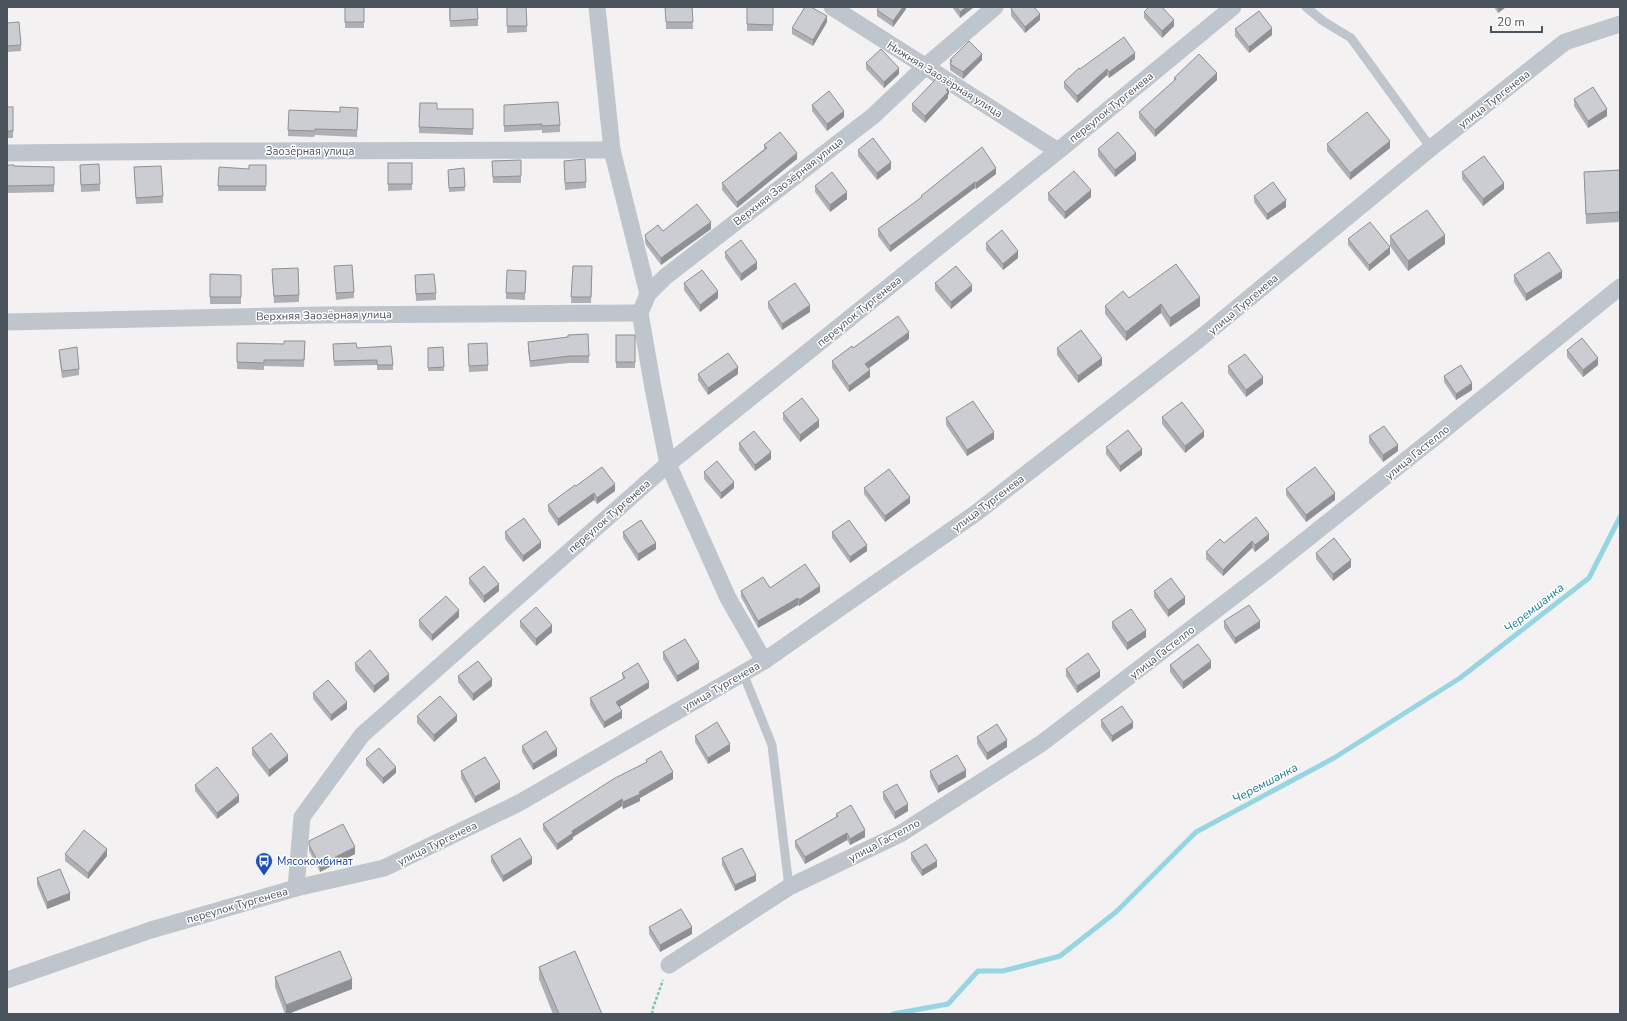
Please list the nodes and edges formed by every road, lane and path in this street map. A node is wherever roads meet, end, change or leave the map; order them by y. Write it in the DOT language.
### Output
graph roads {
  1 [pos="597,7"];
  2 [pos="832,7"];
  3 [pos="995,7"];
  4 [pos="1233,7"];
  5 [pos="1306,7"];
  6 [pos="1620,24"];
  7 [pos="926,66"];
  8 [pos="1431,148"];
  9 [pos="612,150"];
  10 [pos="1058,150"];
  11 [pos="7,153"];
  12 [pos="1620,287"];
  13 [pos="648,294"];
  14 [pos="640,313"];
  15 [pos="7,322"];
  16 [pos="668,464"];
  17 [pos="764,661"];
  18 [pos="743,673"];
  19 [pos="789,887"];
  20 [pos="296,888"];
  21 [pos="669,965"];
  22 [pos="7,980"];
  23 [pos="652,1014"];
  1 -- 9 [label="street"];
  2 -- 7 [label="street, Нижняя Заозёрная улица"];
  3 -- 7 [label="street, Верхняя Заозёрная улица"];
  4 -- 10 [label="street, переулок Тургенева"];
  5 -- 8 [label="lane"];
  6 -- 8 [label="street, улица Тургенева"];
  7 -- 10 [label="street, Нижняя Заозёрная улица"];
  7 -- 13 [label="street, Верхняя Заозёрная улица"];
  8 -- 17 [label="street, улица Тургенева"];
  9 -- 11 [label="street, Заозёрная улица"];
  9 -- 13 [label="street"];
  10 -- 16 [label="street, переулок Тургенева"];
  12 -- 19 [label="street, улица Гастелло"];
  13 -- 14 [label="street"];
  14 -- 15 [label="street, Верхняя Заозёрная улица"];
  14 -- 16 [label="street"];
  16 -- 17 [label="street"];
  16 -- 20 [label="street, переулок Тургенева"];
  17 -- 18 [label="street, улица Тургенева"];
  18 -- 19 [label="lane"];
  18 -- 20 [label="street, улица Тургенева"];
  19 -- 21 [label="street, улица Гастелло"];
  20 -- 22 [label="street, переулок Тургенева"];
  21 -- 23 [label="path"];
}
